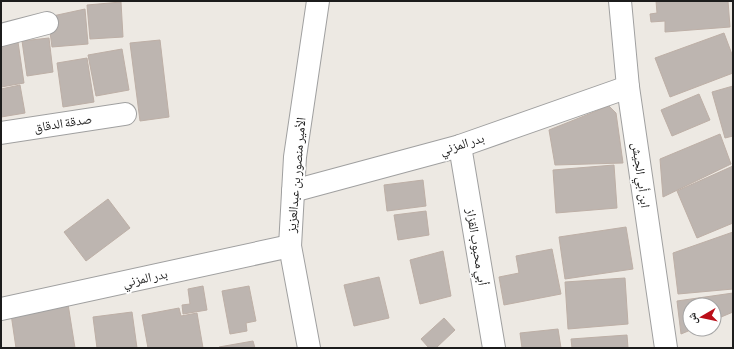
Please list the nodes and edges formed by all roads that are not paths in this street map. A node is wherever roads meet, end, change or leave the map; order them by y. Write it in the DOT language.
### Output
graph roads {
  1 [pos="318,1"];
  2 [pos="620,1"];
  3 [pos="47,24"];
  4 [pos="1,35"];
  5 [pos="628,87"];
  6 [pos="125,114"];
  7 [pos="1,133"];
  8 [pos="460,146"];
  9 [pos="293,191"];
  10 [pos="290,246"];
  11 [pos="1,309"];
  12 [pos="309,348"];
  13 [pos="494,348"];
  14 [pos="666,348"];
  1 -- 9 [label="street, الأمير منصور بن عبدالعزيز"];
  2 -- 5 [label="street, ابن أبي الجيش"];
  3 -- 4 [label="street"];
  5 -- 8 [label="street, بدر المزني"];
  5 -- 14 [label="street, ابن أبي الجيش"];
  6 -- 7 [label="street, صدقة الدقاق"];
  8 -- 9 [label="street, بدر المزني"];
  8 -- 13 [label="street, أبي محبوب القزاز"];
  9 -- 10 [label="street, الأمير منصور بن عبدالعزيز"];
  10 -- 11 [label="street, بدر المزني"];
  10 -- 12 [label="street, الأمير منصور بن عبدالعزيز"];
}
